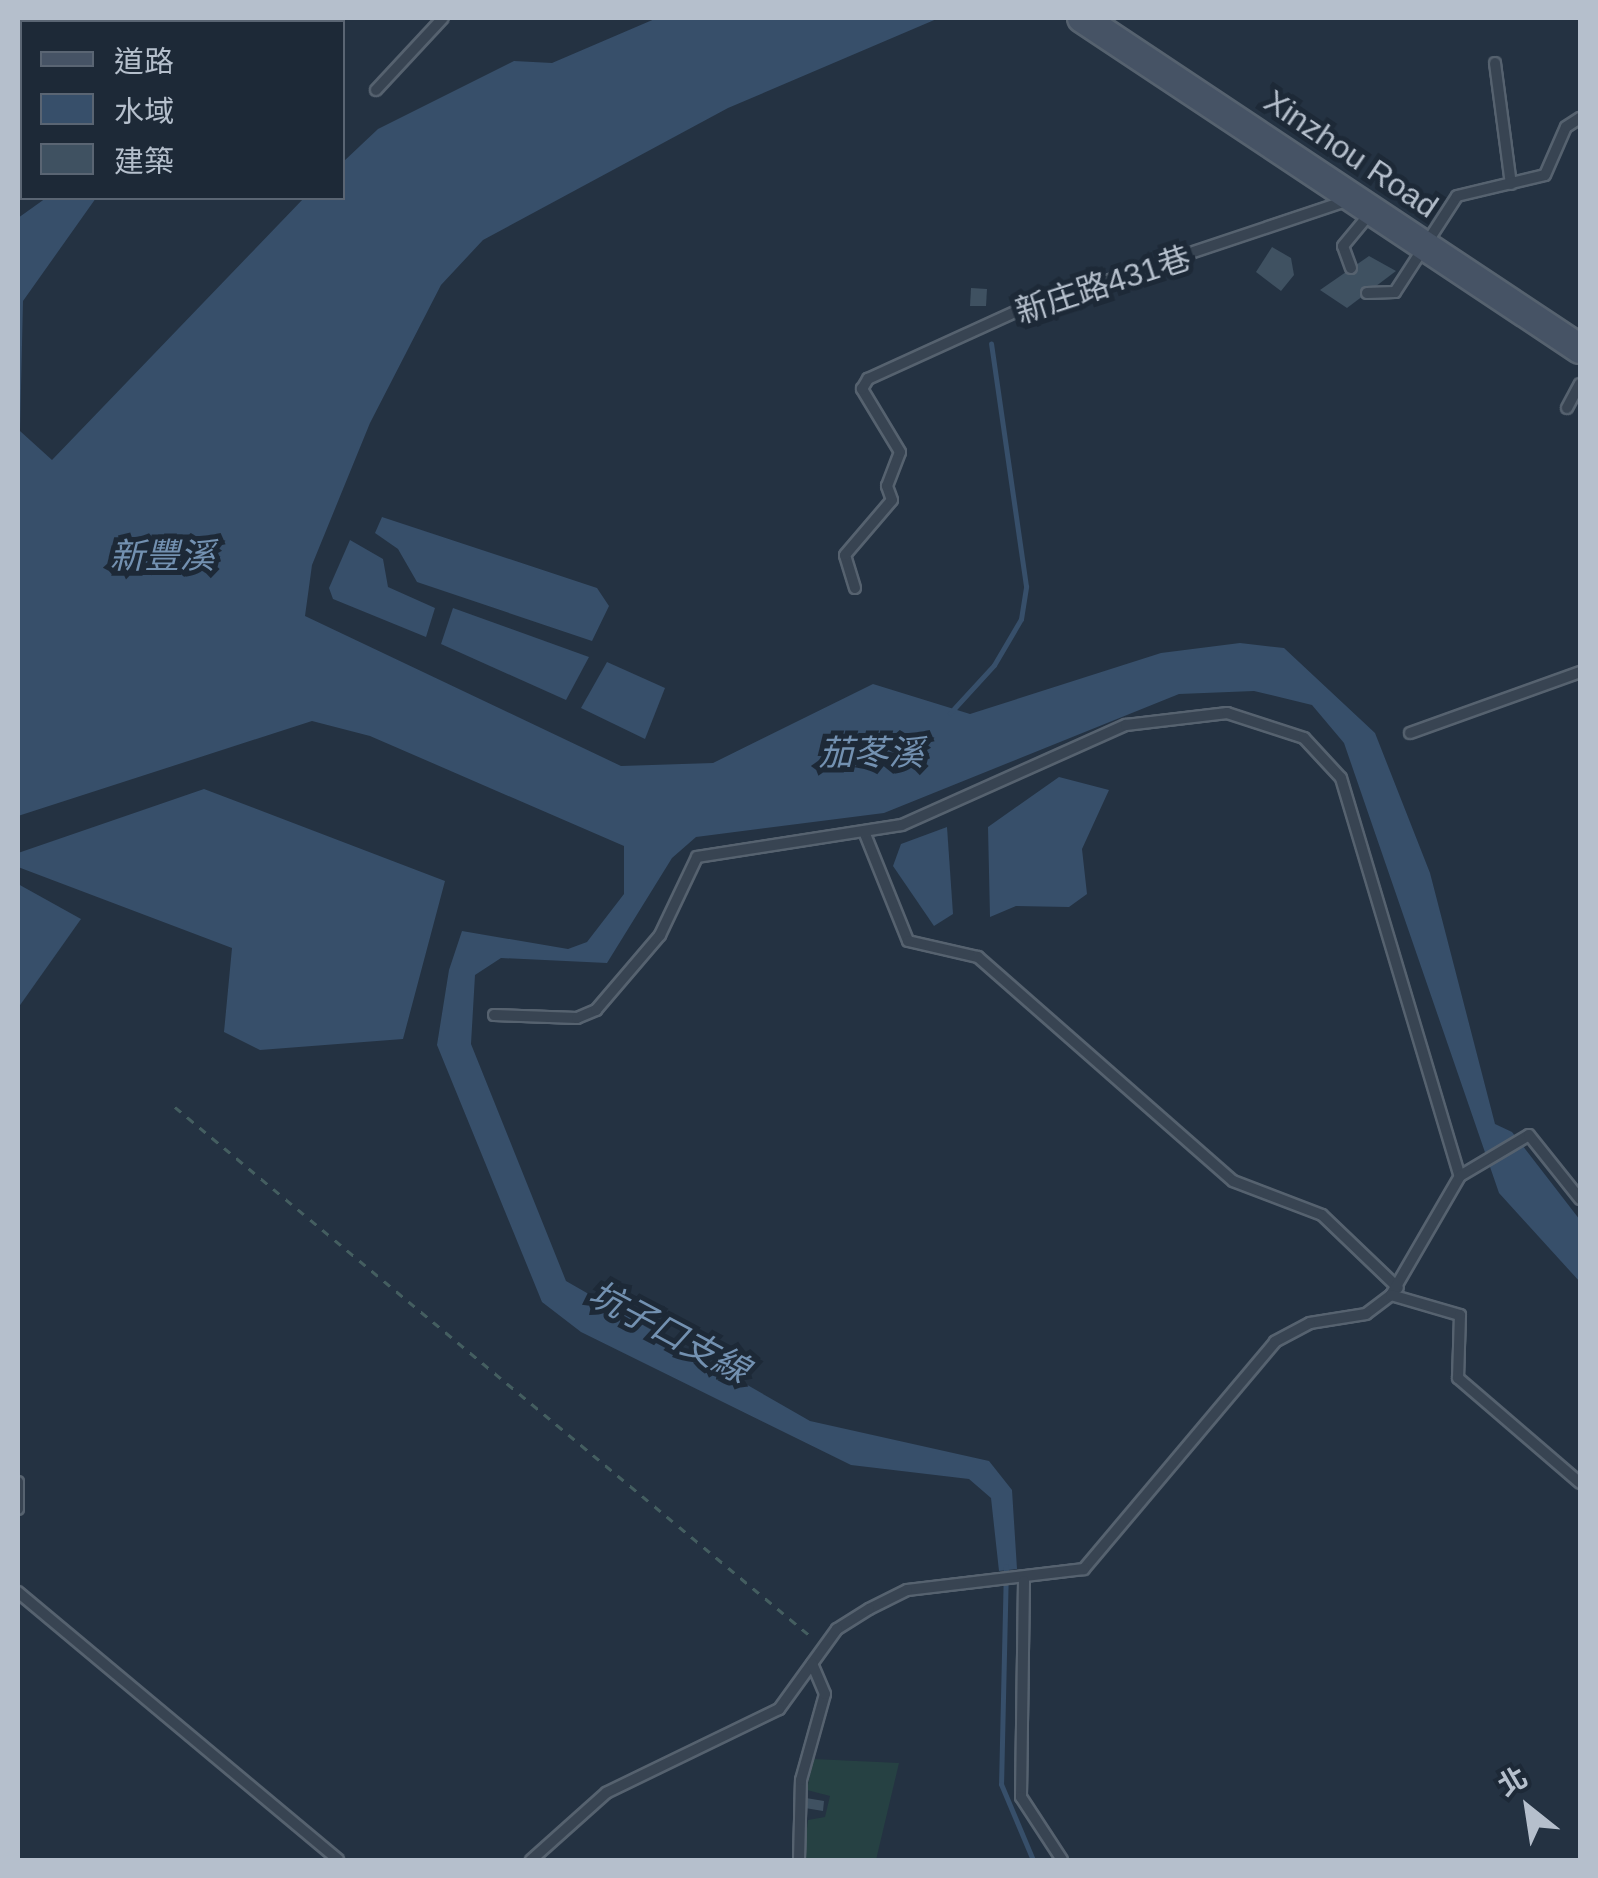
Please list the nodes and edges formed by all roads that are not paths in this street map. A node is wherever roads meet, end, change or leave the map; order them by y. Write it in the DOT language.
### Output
graph roads {
  1 [pos="442,18"];
  2 [pos="1082,18"];
  3 [pos="1495,63"];
  4 [pos="376,90"];
  5 [pos="1580,118"];
  6 [pos="1511,184"];
  7 [pos="1364,204"];
  8 [pos="1427,247"];
  9 [pos="1351,268"];
  10 [pos="1367,293"];
  11 [pos="1580,349"];
  12 [pos="1580,384"];
  13 [pos="1567,408"];
  14 [pos="855,588"];
  15 [pos="1580,672"];
  16 [pos="1410,733"];
  17 [pos="865,834"];
  18 [pos="494,1014"];
  19 [pos="1460,1176"];
  20 [pos="1580,1199"];
  21 [pos="1394,1292"];
  22 [pos="18,1482"];
  23 [pos="1580,1484"];
  24 [pos="18,1509"];
  25 [pos="1024,1581"];
  26 [pos="18,1592"];
  27 [pos="812,1664"];
  28 [pos="338,1860"];
  29 [pos="531,1860"];
  30 [pos="799,1860"];
  31 [pos="1062,1860"];
  1 -- 4 [label="lane"];
  2 -- 7 [label="street, Xinzhou Road"];
  3 -- 6 [label="lane"];
  5 -- 6 [label="lane"];
  6 -- 8 [label="lane"];
  7 -- 8 [label="street, Xinzhou Road"];
  7 -- 9 [label="lane"];
  7 -- 14 [label="lane, 新庄路431巷"];
  8 -- 10 [label="lane"];
  8 -- 11 [label="street, Xinzhou Road"];
  12 -- 13 [label="lane"];
  15 -- 16 [label="lane"];
  17 -- 18 [label="lane"];
  17 -- 19 [label="lane"];
  17 -- 21 [label="lane"];
  19 -- 20 [label="lane"];
  19 -- 21 [label="lane"];
  21 -- 23 [label="lane"];
  21 -- 25 [label="lane"];
  22 -- 24 [label="lane"];
  25 -- 27 [label="lane"];
  25 -- 31 [label="lane"];
  26 -- 28 [label="lane"];
  27 -- 29 [label="lane"];
  27 -- 30 [label="lane"];
}
